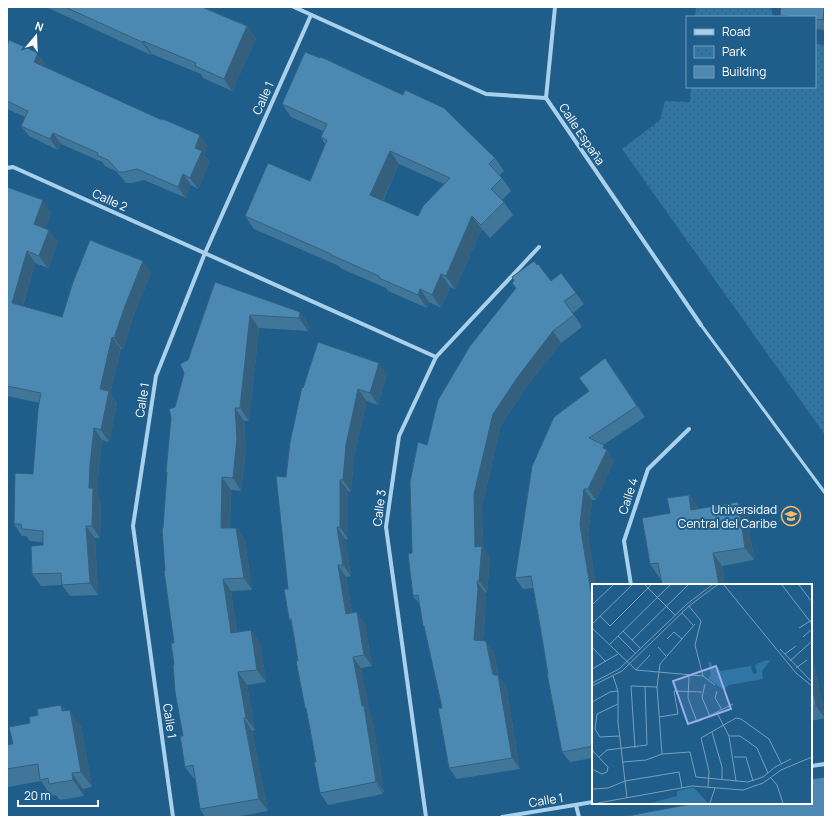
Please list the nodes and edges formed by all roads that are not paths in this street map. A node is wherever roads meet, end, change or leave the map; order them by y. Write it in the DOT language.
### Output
graph roads {
  1 [pos="294,7"];
  2 [pos="555,7"];
  3 [pos="311,14"];
  4 [pos="546,98"];
  5 [pos="7,168"];
  6 [pos="539,247"];
  7 [pos="205,253"];
  8 [pos="701,325"];
  9 [pos="436,357"];
  10 [pos="688,429"];
  11 [pos="825,493"];
  12 [pos="631,584"];
  13 [pos="825,764"];
  14 [pos="812,766"];
  15 [pos="592,802"];
  16 [pos="576,805"];
  17 [pos="173,817"];
  18 [pos="426,817"];
  19 [pos="502,817"];
  20 [pos="579,817"];
  1 -- 3 [label="street, Calle España"];
  2 -- 4 [label="street"];
  3 -- 4 [label="street, Calle España"];
  3 -- 7 [label="street, Calle 1"];
  4 -- 8 [label="street, Calle España"];
  5 -- 7 [label="street, Calle 2"];
  6 -- 9 [label="street, Calle 3"];
  7 -- 9 [label="street, Calle 2"];
  7 -- 17 [label="street, Calle 1"];
  8 -- 11 [label="lane"];
  9 -- 18 [label="street, Calle 3"];
  10 -- 12 [label="street, Calle 4"];
  13 -- 14 [label="street"];
  15 -- 16 [label="street, Calle 1"];
  16 -- 19 [label="street, Calle 1"];
  16 -- 20 [label="street"];
}
